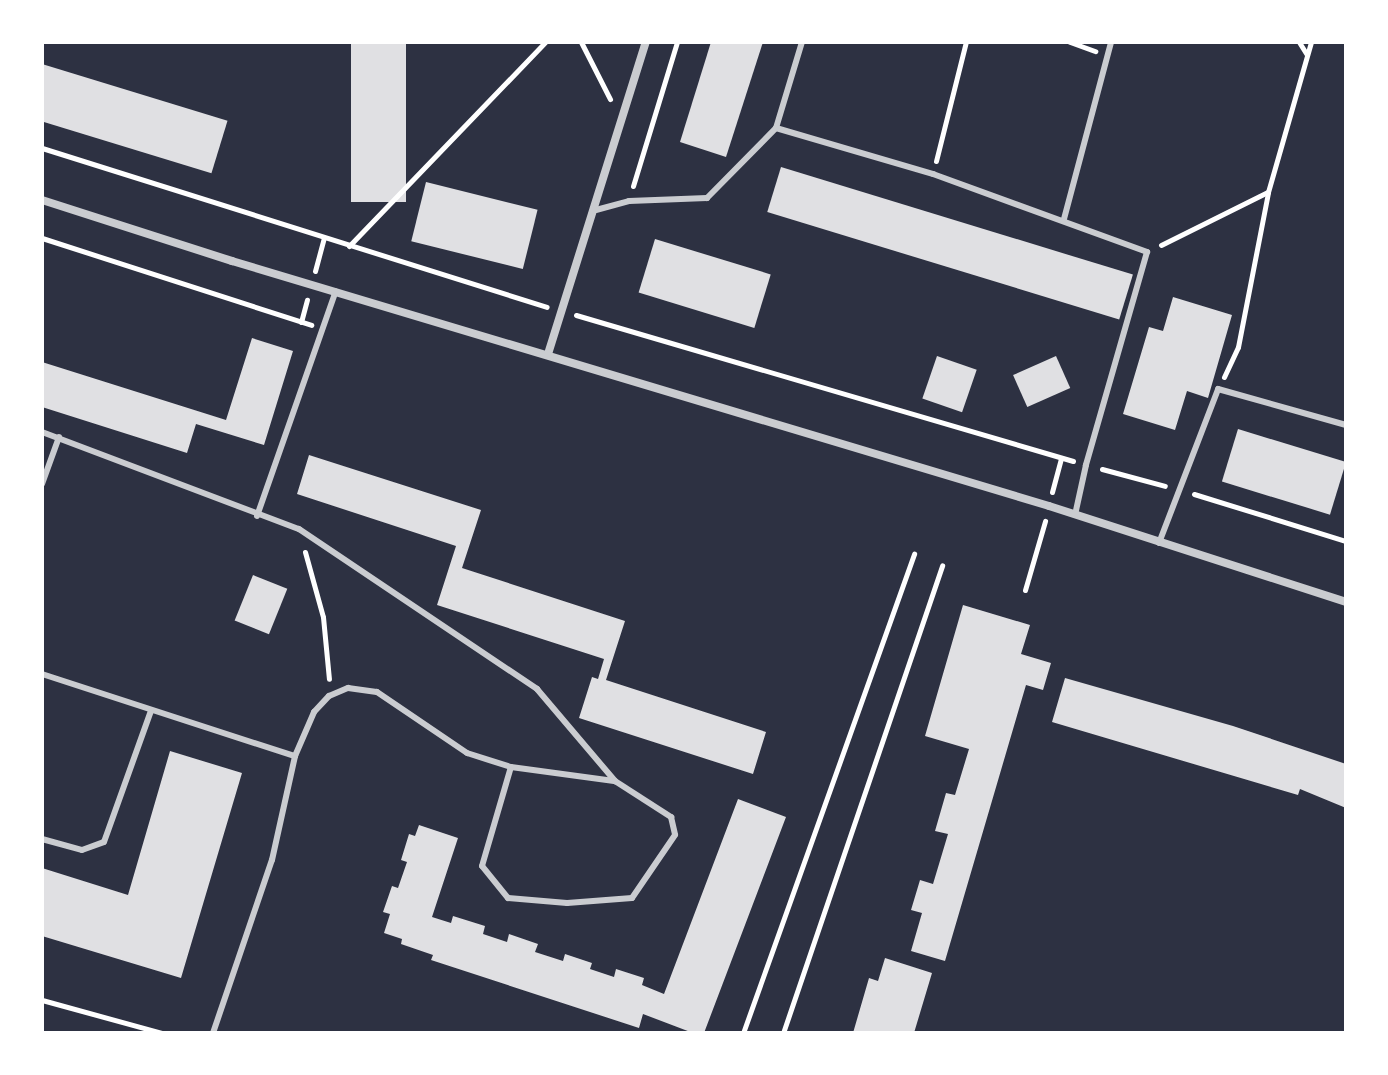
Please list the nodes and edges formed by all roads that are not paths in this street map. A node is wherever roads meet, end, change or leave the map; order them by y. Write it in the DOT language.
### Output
graph roads {
  1 [pos="646,42"];
  2 [pos="802,42"];
  3 [pos="1111,42"];
  4 [pos="776,128"];
  5 [pos="42,200"];
  6 [pos="596,210"];
  7 [pos="1064,219"];
  8 [pos="336,291"];
  9 [pos="548,354"];
  10 [pos="1346,425"];
  11 [pos="42,432"];
  12 [pos="59,437"];
  13 [pos="42,484"];
  14 [pos="257,516"];
  15 [pos="1075,516"];
  16 [pos="1159,543"];
  17 [pos="1346,602"];
  18 [pos="42,674"];
  19 [pos="151,711"];
  20 [pos="295,756"];
  21 [pos="511,767"];
  22 [pos="615,781"];
  23 [pos="42,839"];
  24 [pos="213,1033"];
  1 -- 6 [label="street"];
  2 -- 4 [label="lane"];
  3 -- 7 [label="lane"];
  4 -- 6 [label="lane"];
  4 -- 7 [label="lane"];
  5 -- 8 [label="street"];
  6 -- 9 [label="street"];
  7 -- 15 [label="lane"];
  8 -- 9 [label="street"];
  8 -- 14 [label="lane"];
  9 -- 15 [label="street"];
  10 -- 16 [label="lane"];
  11 -- 12 [label="lane"];
  12 -- 13 [label="lane"];
  12 -- 14 [label="lane"];
  14 -- 22 [label="lane"];
  15 -- 16 [label="street"];
  16 -- 17 [label="street"];
  18 -- 19 [label="lane"];
  19 -- 20 [label="lane"];
  19 -- 23 [label="lane"];
  20 -- 21 [label="lane"];
  20 -- 24 [label="lane"];
  21 -- 22 [label="lane"];
  21 -- 22 [label="lane"];
}
